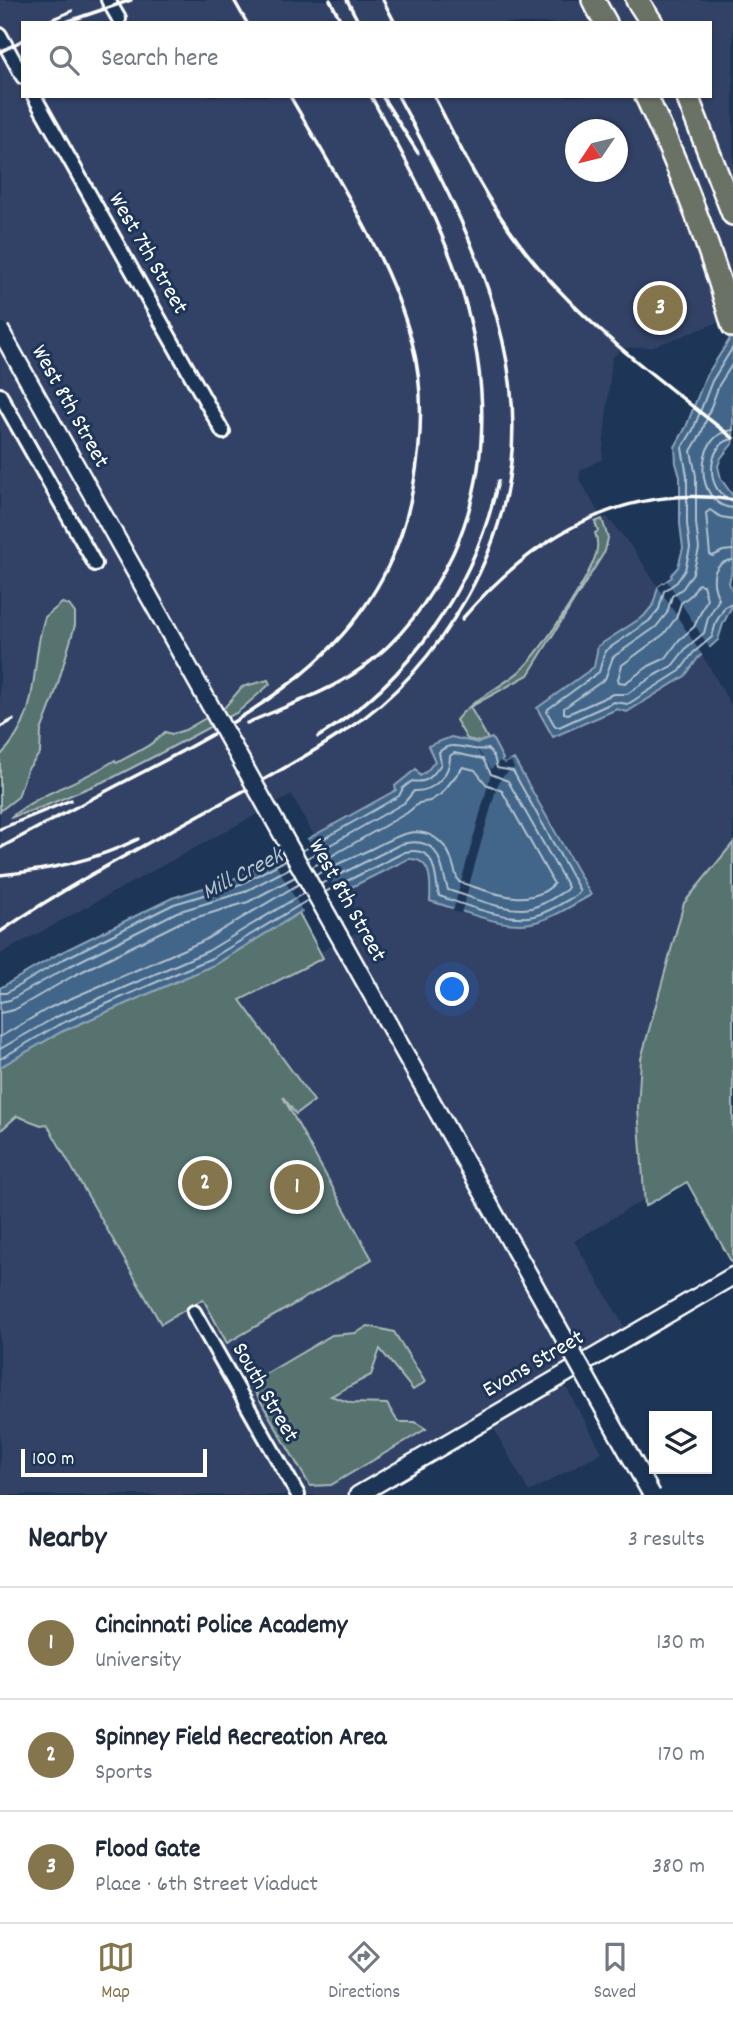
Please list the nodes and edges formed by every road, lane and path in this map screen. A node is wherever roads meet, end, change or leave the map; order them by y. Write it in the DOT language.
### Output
graph roads {
  1 [pos="108,0"];
  2 [pos="593,0"];
  3 [pos="637,0"];
  4 [pos="652,0"];
  5 [pos="118,19"];
  6 [pos="605,21"];
  7 [pos="652,21"];
  8 [pos="653,21"];
  9 [pos="0,35"];
  10 [pos="21,72"];
  11 [pos="35,98"];
  12 [pos="647,98"];
  13 [pos="690,103"];
  14 [pos="733,214"];
  15 [pos="733,326"];
  16 [pos="0,330"];
  17 [pos="0,395"];
  18 [pos="223,432"];
  19 [pos="95,564"];
  20 [pos="733,1276"];
  21 [pos="194,1312"];
  22 [pos="298,1495"];
  23 [pos="358,1495"];
  24 [pos="652,1495"];
  1 -- 5 [label="street"];
  2 -- 6 [label="highway"];
  3 -- 7 [label="highway"];
  4 -- 8 [label="highway"];
  9 -- 10 [label="street"];
  11 -- 18 [label="street, West 7th Street"];
  12 -- 15 [label="highway"];
  13 -- 14 [label="highway"];
  16 -- 24 [label="main road, West 8th Street, bridge"];
  17 -- 19 [label="street"];
  20 -- 23 [label="main road, Evans Street"];
  21 -- 22 [label="street, South Street"];
}
